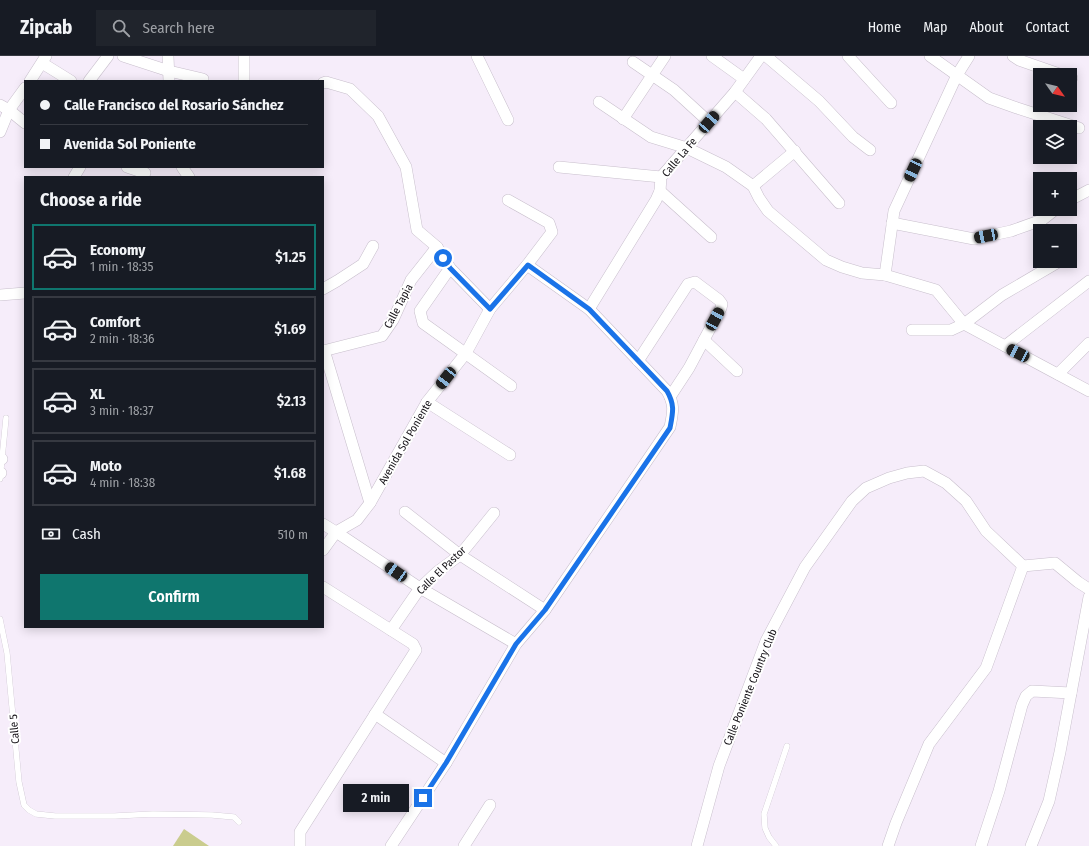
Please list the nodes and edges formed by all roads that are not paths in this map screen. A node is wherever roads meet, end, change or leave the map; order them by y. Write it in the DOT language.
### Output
graph roads {
  1 [pos="108,56"];
  2 [pos="123,56"];
  3 [pos="168,56"];
  4 [pos="244,56"];
  5 [pos="477,56"];
  6 [pos="665,56"];
  7 [pos="712,56"];
  8 [pos="761,56"];
  9 [pos="766,56"];
  10 [pos="848,56"];
  11 [pos="930,56"];
  12 [pos="969,56"];
  13 [pos="1013,56"];
  14 [pos="44,60"];
  15 [pos="633,62"];
  16 [pos="1042,68"];
  17 [pos="652,75"];
  18 [pos="957,75"];
  19 [pos="169,76"];
  20 [pos="203,79"];
  21 [pos="744,79"];
  22 [pos="31,80"];
  23 [pos="70,80"];
  24 [pos="90,80"];
  25 [pos="244,80"];
  26 [pos="324,83"];
  27 [pos="24,89"];
  28 [pos="735,92"];
  29 [pos="599,102"];
  30 [pos="891,103"];
  31 [pos="5,108"];
  32 [pos="623,119"];
  33 [pos="508,120"];
  34 [pos="24,122"];
  35 [pos="709,122"];
  36 [pos="1079,128"];
  37 [pos="0,132"];
  38 [pos="687,148"];
  39 [pos="870,150"];
  40 [pos="795,151"];
  41 [pos="559,167"];
  42 [pos="131,168"];
  43 [pos="146,172"];
  44 [pos="661,177"];
  45 [pos="753,186"];
  46 [pos="1089,190"];
  47 [pos="660,191"];
  48 [pos="1077,196"];
  49 [pos="508,200"];
  50 [pos="839,203"];
  51 [pos="1047,216"];
  52 [pos="892,223"];
  53 [pos="711,238"];
  54 [pos="373,246"];
  55 [pos="437,247"];
  56 [pos="528,265"];
  57 [pos="450,268"];
  58 [pos="1048,268"];
  59 [pos="885,275"];
  60 [pos="1089,281"];
  61 [pos="324,288"];
  62 [pos="24,293"];
  63 [pos="0,296"];
  64 [pos="490,309"];
  65 [pos="589,309"];
  66 [pos="964,324"];
  67 [pos="912,330"];
  68 [pos="704,340"];
  69 [pos="1089,343"];
  70 [pos="1004,346"];
  71 [pos="324,351"];
  72 [pos="466,353"];
  73 [pos="638,361"];
  74 [pos="737,371"];
  75 [pos="1058,374"];
  76 [pos="511,386"];
  77 [pos="1089,391"];
  78 [pos="670,397"];
  79 [pos="427,402"];
  80 [pos="6,418"];
  81 [pos="510,455"];
  82 [pos="1,459"];
  83 [pos="0,475"];
  84 [pos="370,503"];
  85 [pos="405,512"];
  86 [pos="494,513"];
  87 [pos="324,525"];
  88 [pos="336,532"];
  89 [pos="324,549"];
  90 [pos="460,555"];
  91 [pos="1023,566"];
  92 [pos="324,588"];
  93 [pos="420,588"];
  94 [pos="1089,589"];
  95 [pos="1089,597"];
  96 [pos="545,610"];
  97 [pos="0,619"];
  98 [pos="391,630"];
  99 [pos="516,644"];
  100 [pos="1071,693"];
  101 [pos="375,714"];
  102 [pos="787,746"];
  103 [pos="446,763"];
  104 [pos="490,805"];
  105 [pos="239,822"];
  106 [pos="393,845"];
  107 [pos="300,846"];
  108 [pos="464,846"];
  109 [pos="697,846"];
  110 [pos="776,846"];
  111 [pos="888,846"];
  112 [pos="981,846"];
  113 [pos="1031,846"];
  1 -- 24 [label="street"];
  2 -- 19 [label="street"];
  3 -- 19 [label="street"];
  4 -- 25 [label="street"];
  5 -- 33 [label="street"];
  6 -- 17 [label="street"];
  7 -- 21 [label="street"];
  8 -- 21 [label="street, Calle La Fe"];
  9 -- 39 [label="street"];
  10 -- 30 [label="street"];
  11 -- 18 [label="street"];
  12 -- 18 [label="street"];
  13 -- 16 [label="street"];
  14 -- 22 [label="street"];
  14 -- 23 [label="street"];
  15 -- 17 [label="street"];
  17 -- 32 [label="street"];
  17 -- 35 [label="street"];
  18 -- 36 [label="street"];
  18 -- 52 [label="street"];
  19 -- 20 [label="street"];
  21 -- 28 [label="street, Calle La Fe"];
  26 -- 55 [label="street"];
  27 -- 31 [label="street"];
  28 -- 35 [label="street, Calle La Fe"];
  28 -- 40 [label="street"];
  29 -- 32 [label="street"];
  31 -- 34 [label="street"];
  31 -- 37 [label="street"];
  32 -- 38 [label="street"];
  35 -- 38 [label="street, Calle La Fe"];
  38 -- 44 [label="street, Calle La Fe"];
  38 -- 45 [label="street"];
  40 -- 45 [label="street"];
  40 -- 50 [label="street"];
  41 -- 44 [label="street"];
  42 -- 43 [label="street"];
  44 -- 47 [label="street, Calle La Fe"];
  45 -- 59 [label="street"];
  46 -- 48 [label="street"];
  47 -- 53 [label="street"];
  47 -- 65 [label="street, Calle La Fe"];
  49 -- 56 [label="street, Avenida Sol Poniente"];
  51 -- 52 [label="street"];
  52 -- 59 [label="street"];
  54 -- 61 [label="street"];
  55 -- 57 [label="street"];
  55 -- 71 [label="street, Calle Tapia"];
  56 -- 64 [label="street, Avenida Sol Poniente"];
  56 -- 65 [label="street"];
  57 -- 64 [label="street"];
  57 -- 72 [label="street"];
  58 -- 66 [label="street"];
  59 -- 66 [label="street"];
  60 -- 70 [label="street"];
  62 -- 63 [label="street"];
  64 -- 72 [label="street, Avenida Sol Poniente"];
  65 -- 73 [label="street"];
  66 -- 67 [label="street"];
  66 -- 70 [label="street"];
  68 -- 73 [label="street"];
  68 -- 74 [label="street"];
  68 -- 78 [label="street"];
  69 -- 75 [label="street"];
  70 -- 75 [label="street"];
  71 -- 84 [label="street"];
  72 -- 76 [label="street"];
  72 -- 79 [label="street, Avenida Sol Poniente"];
  73 -- 78 [label="street"];
  75 -- 77 [label="street"];
  78 -- 96 [label="street"];
  79 -- 81 [label="street"];
  79 -- 84 [label="street, Avenida Sol Poniente"];
  80 -- 82 [label="lane"];
  82 -- 83 [label="lane"];
  84 -- 88 [label="street, Avenida Sol Poniente"];
  85 -- 90 [label="street"];
  86 -- 90 [label="street, Calle El Pastor"];
  87 -- 88 [label="street"];
  88 -- 89 [label="street"];
  88 -- 93 [label="street"];
  90 -- 93 [label="street, Calle El Pastor"];
  90 -- 96 [label="street"];
  91 -- 94 [label="street"];
  91 -- 109 [label="street, Calle Poniente Country Club"];
  91 -- 111 [label="street"];
  92 -- 98 [label="street"];
  93 -- 98 [label="street, Calle El Pastor"];
  93 -- 99 [label="street"];
  95 -- 100 [label="street"];
  96 -- 99 [label="street"];
  97 -- 105 [label="lane, Calle 5"];
  98 -- 101 [label="street"];
  99 -- 103 [label="street"];
  100 -- 112 [label="street"];
  100 -- 113 [label="street"];
  101 -- 103 [label="street"];
  101 -- 107 [label="street"];
  102 -- 110 [label="lane"];
  103 -- 106 [label="street"];
  104 -- 108 [label="street"];
}
